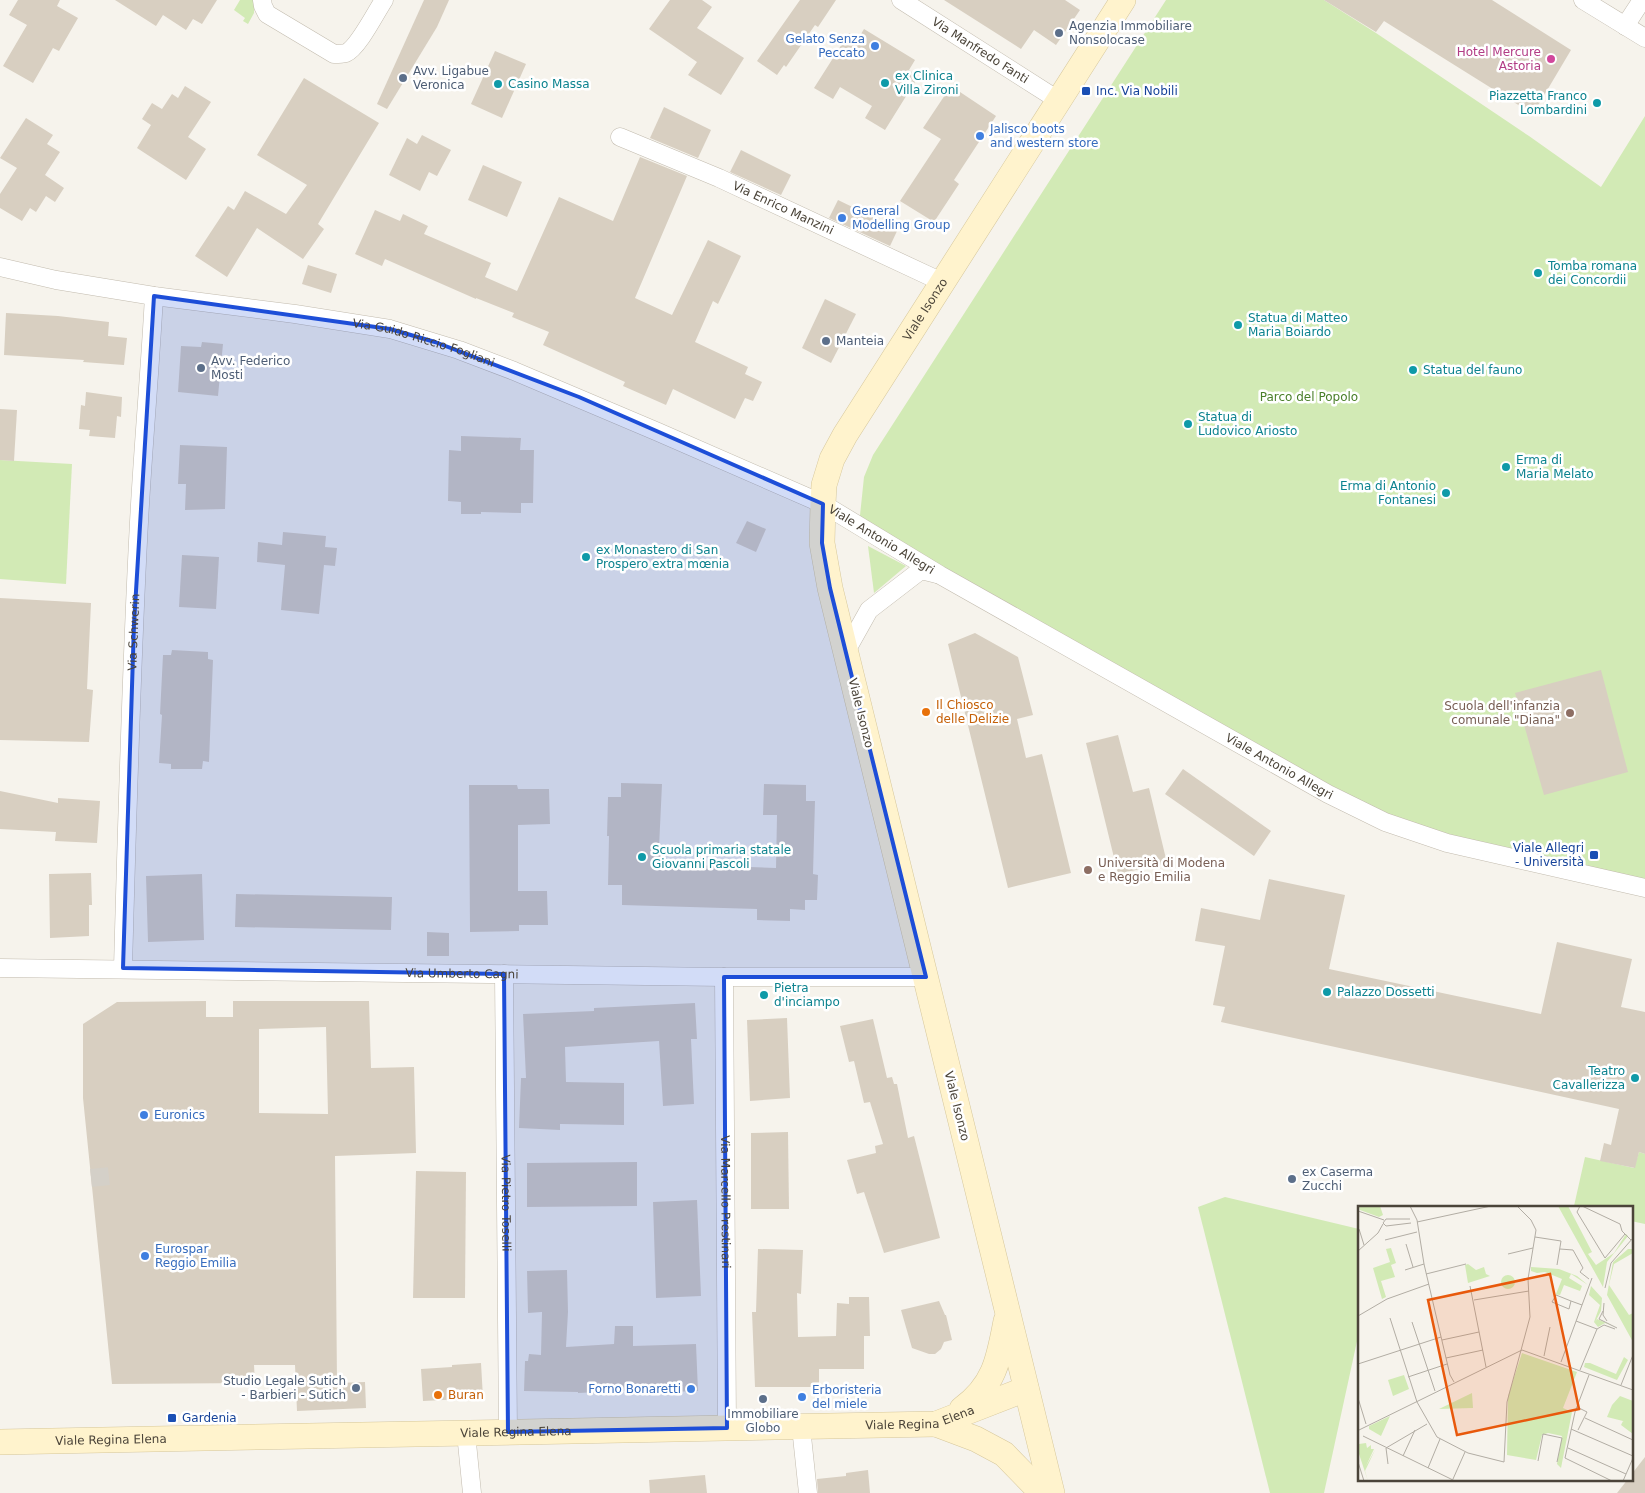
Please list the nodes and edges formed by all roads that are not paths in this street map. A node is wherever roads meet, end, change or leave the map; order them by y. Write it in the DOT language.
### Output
graph roads {
  1 [pos="262,0"];
  2 [pos="384,0"];
  3 [pos="901,0"];
  4 [pos="1123,0"];
  5 [pos="1584,0"];
  6 [pos="1642,0"];
  7 [pos="1625,26"];
  8 [pos="1645,38"];
  9 [pos="1058,100"];
  10 [pos="620,137"];
  11 [pos="0,267"];
  12 [pos="942,282"];
  13 [pos="154,296"];
  14 [pos="823,504"];
  15 [pos="940,575"];
  16 [pos="846,651"];
  17 [pos="1645,888"];
  18 [pos="0,968"];
  19 [pos="123,968"];
  20 [pos="504,974"];
  21 [pos="724,977"];
  22 [pos="926,977"];
  23 [pos="1007,1315"];
  24 [pos="1026,1389"];
  25 [pos="936,1424"];
  26 [pos="801,1427"];
  27 [pos="727,1428"];
  28 [pos="508,1432"];
  29 [pos="466,1433"];
  30 [pos="0,1442"];
  31 [pos="472,1493"];
  32 [pos="808,1493"];
  33 [pos="1042,1493"];
  34 [pos="1052,1493"];
  1 -- 2 [label="street"];
  3 -- 9 [label="street, Via Manfredo Fanti"];
  4 -- 9 [label="main road, Viale Isonzo"];
  5 -- 7 [label="street"];
  6 -- 7 [label="street"];
  7 -- 8 [label="street"];
  9 -- 12 [label="main road, Viale Isonzo"];
  10 -- 12 [label="street, Via Enrico Manzini"];
  11 -- 13 [label="street, Via Guido Riccio Fogliani"];
  12 -- 14 [label="main road, Viale Isonzo"];
  13 -- 14 [label="street, Via Guido Riccio Fogliani"];
  13 -- 19 [label="street, Via Schwerin"];
  14 -- 15 [label="street, Viale Antonio Allegri"];
  14 -- 16 [label="main road, Viale Isonzo"];
  15 -- 16 [label="street, Viale Antonio Allegri"];
  15 -- 17 [label="street, Viale Antonio Allegri"];
  16 -- 22 [label="main road, Viale Isonzo"];
  18 -- 19 [label="street, Via Umberto Cagni"];
  19 -- 20 [label="street, Via Umberto Cagni"];
  20 -- 21 [label="street, Via Umberto Cagni"];
  20 -- 28 [label="street, Via Pietro Toselli"];
  21 -- 22 [label="street, Via Umberto Cagni"];
  21 -- 27 [label="street, Via Marcello Prestinari"];
  22 -- 23 [label="main road, Viale Isonzo"];
  23 -- 24 [label="main road, Viale Isonzo"];
  23 -- 25 [label="main road"];
  24 -- 25 [label="main road, Viale Regina Elena"];
  24 -- 34 [label="main road, Viale Isonzo"];
  25 -- 26 [label="main road, Viale Regina Elena"];
  25 -- 33 [label="main road"];
  26 -- 27 [label="main road, Viale Regina Elena"];
  26 -- 32 [label="street"];
  27 -- 28 [label="main road, Viale Regina Elena"];
  28 -- 29 [label="main road, Viale Regina Elena"];
  29 -- 30 [label="main road, Viale Regina Elena"];
  29 -- 31 [label="street"];
}
